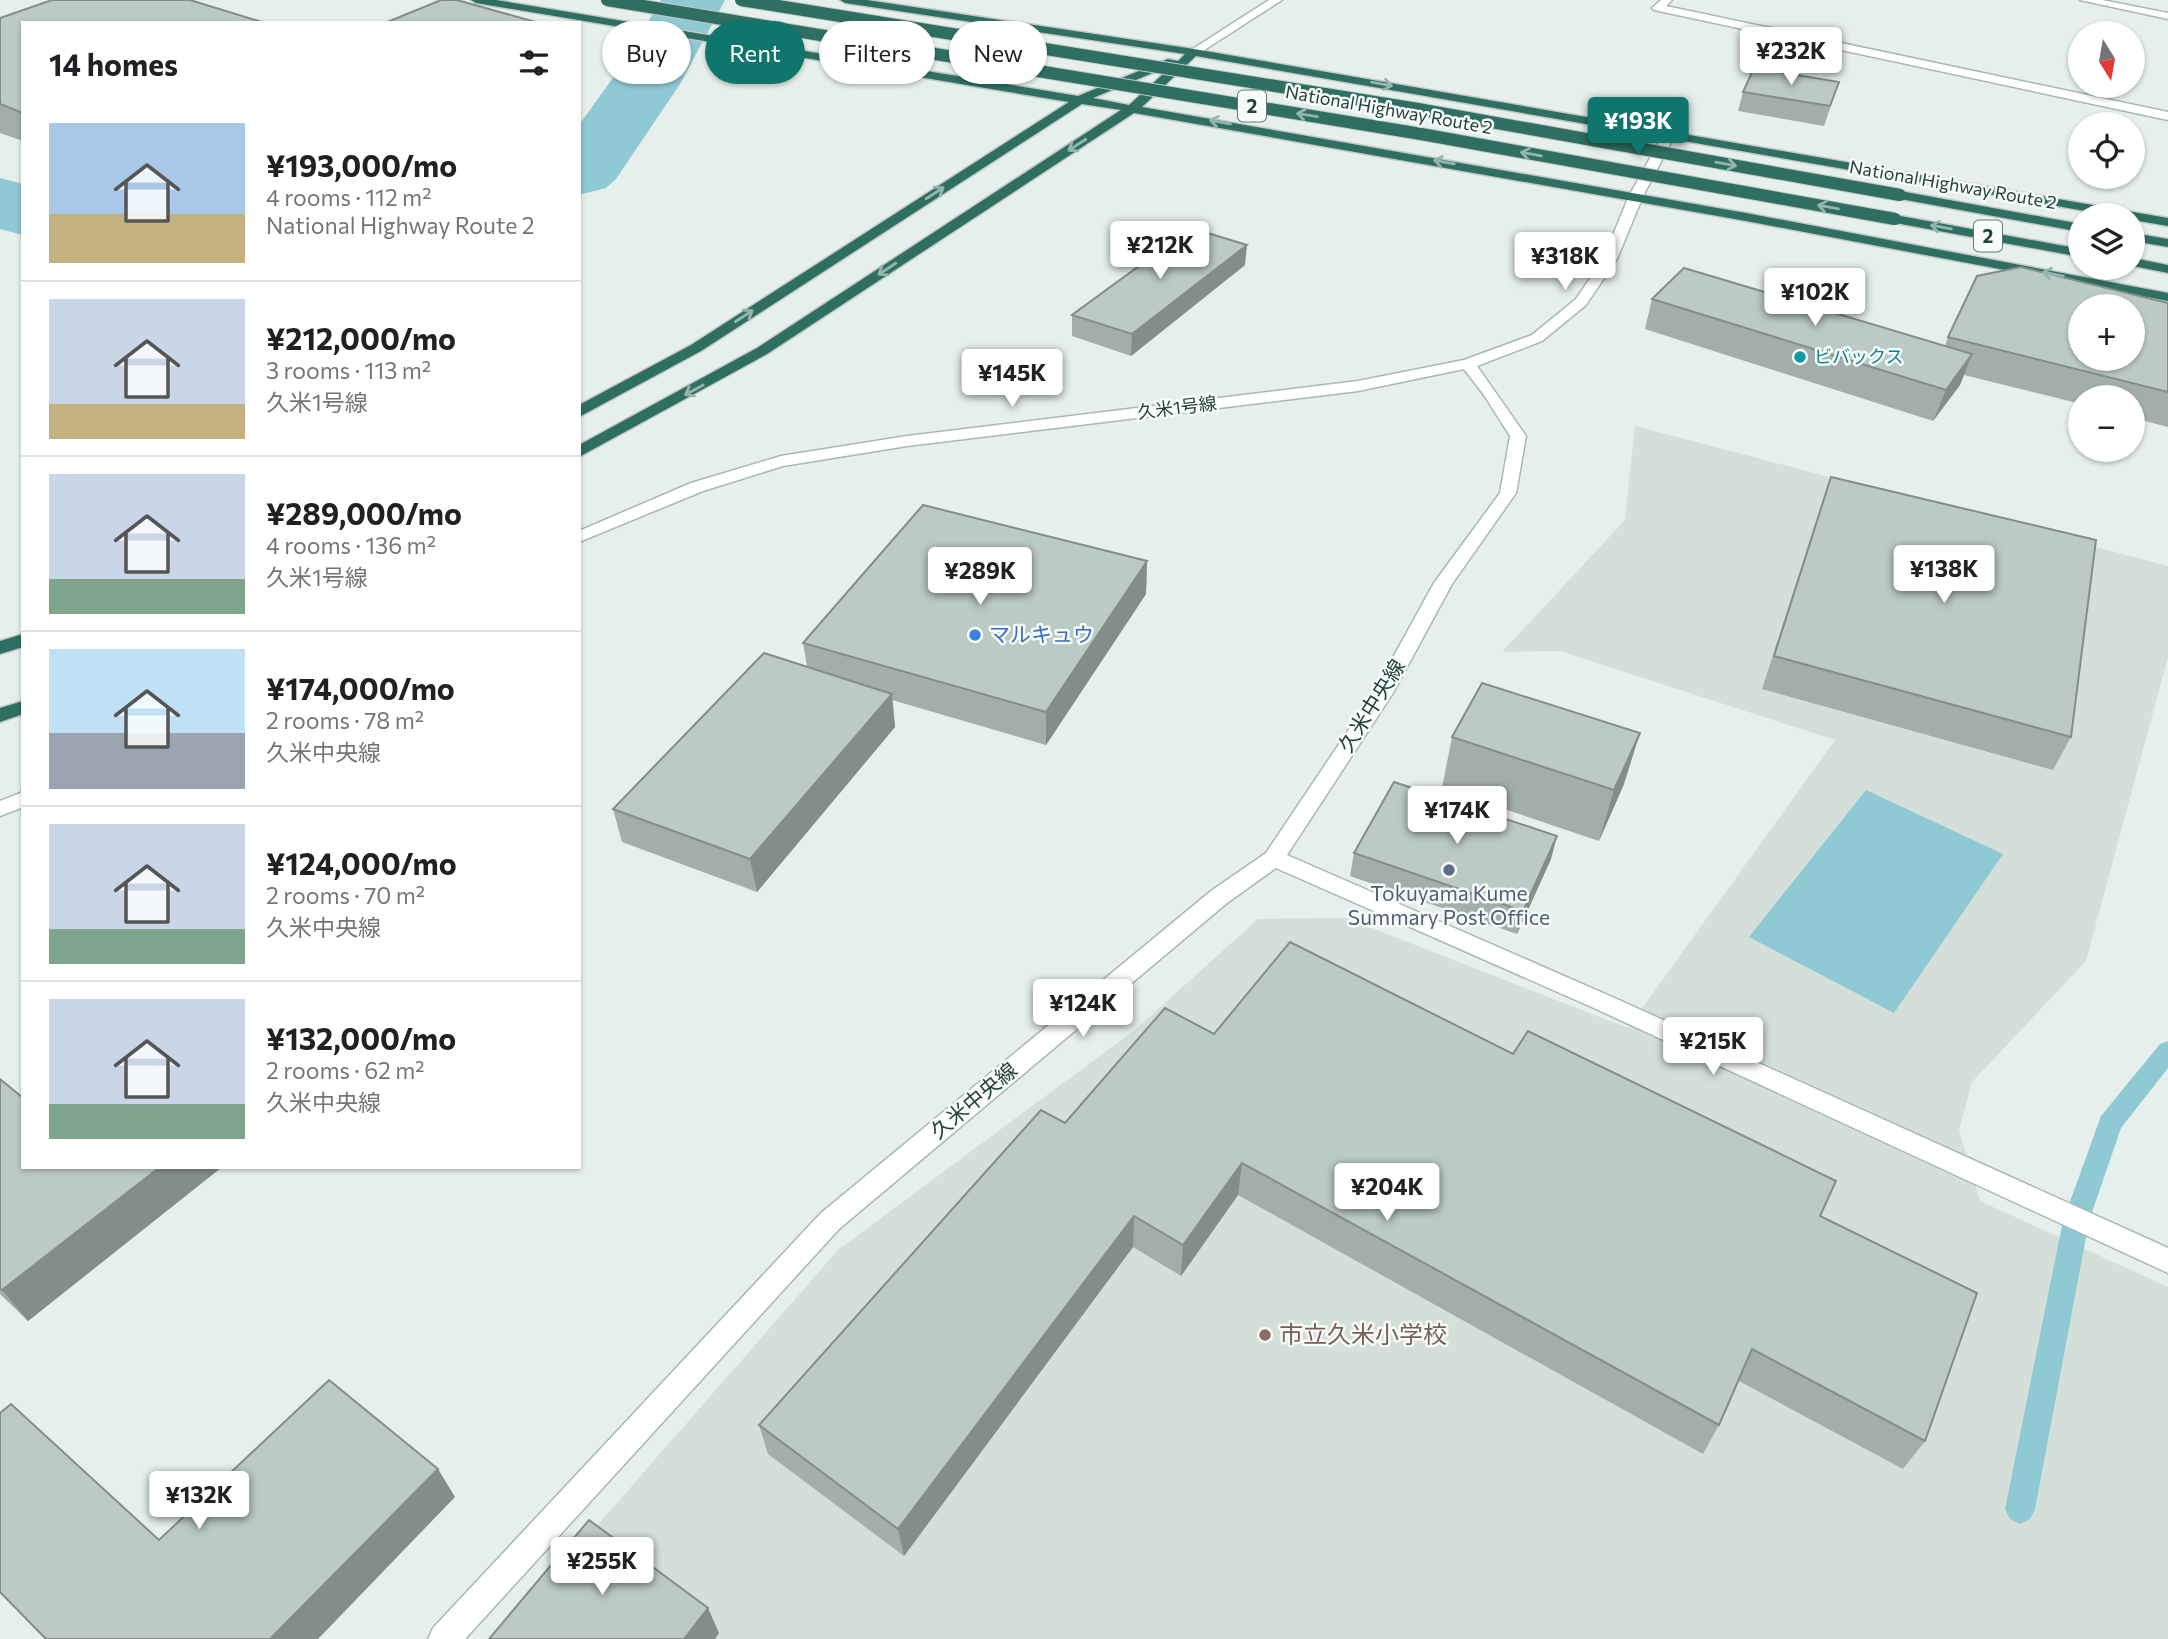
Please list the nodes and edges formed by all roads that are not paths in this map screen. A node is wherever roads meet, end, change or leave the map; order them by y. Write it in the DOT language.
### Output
graph roads {
  1 [pos="476,0"];
  2 [pos="607,0"];
  3 [pos="741,0"];
  4 [pos="845,0"];
  5 [pos="1278,0"];
  6 [pos="1667,0"];
  7 [pos="2085,0"];
  8 [pos="2168,16"];
  9 [pos="1194,52"];
  10 [pos="1081,99"];
  11 [pos="1134,107"];
  12 [pos="2168,116"];
  13 [pos="1670,133"];
  14 [pos="1636,196"];
  15 [pos="2068,205"];
  16 [pos="2145,218"];
  17 [pos="2168,222"];
  18 [pos="2068,226"];
  19 [pos="2145,239"];
  20 [pos="2168,243"];
  21 [pos="2068,251"];
  22 [pos="2145,264"];
  23 [pos="2168,269"];
  24 [pos="2168,297"];
  25 [pos="1468,364"];
  26 [pos="581,411"];
  27 [pos="581,451"];
  28 [pos="581,536"];
  29 [pos="21,641"];
  30 [pos="0,648"];
  31 [pos="21,708"];
  32 [pos="0,715"];
  33 [pos="21,800"];
  34 [pos="0,809"];
  35 [pos="1274,858"];
  36 [pos="2168,1261"];
  37 [pos="444,1639"];
  1 -- 10 [label="highway, 2"];
  21 -- 2 [label="highway, National Highway Route 2 / 2, one-way, bridge"];
  3 -- 18 [label="highway, National Highway Route 2 / 2, one-way, bridge"];
  4 -- 9 [label="highway, 2"];
  5 -- 9 [label="street"];
  6 -- 12 [label="street"];
  7 -- 8 [label="street"];
  9 -- 10 [label="highway"];
  9 -- 11 [label="highway"];
  9 -- 13 [label="highway, 2, one-way"];
  10 -- 11 [label="highway, 2"];
  26 -- 10 [label="highway, one-way"];
  14 -- 11 [label="highway, 2, one-way"];
  11 -- 27 [label="highway, one-way"];
  13 -- 14 [label="street, 久米1号線"];
  13 -- 15 [label="highway, 2"];
  24 -- 14 [label="highway, 2, one-way"];
  14 -- 25 [label="street, 久米1号線"];
  16 -- 17 [label="highway, 2"];
  19 -- 20 [label="highway"];
  22 -- 23 [label="highway"];
  25 -- 28 [label="street, 久米1号線"];
  25 -- 35 [label="street, 久米中央線"];
  29 -- 30 [label="highway"];
  31 -- 32 [label="highway"];
  33 -- 34 [label="street"];
  35 -- 36 [label="street"];
  35 -- 37 [label="street, 久米中央線"];
}
